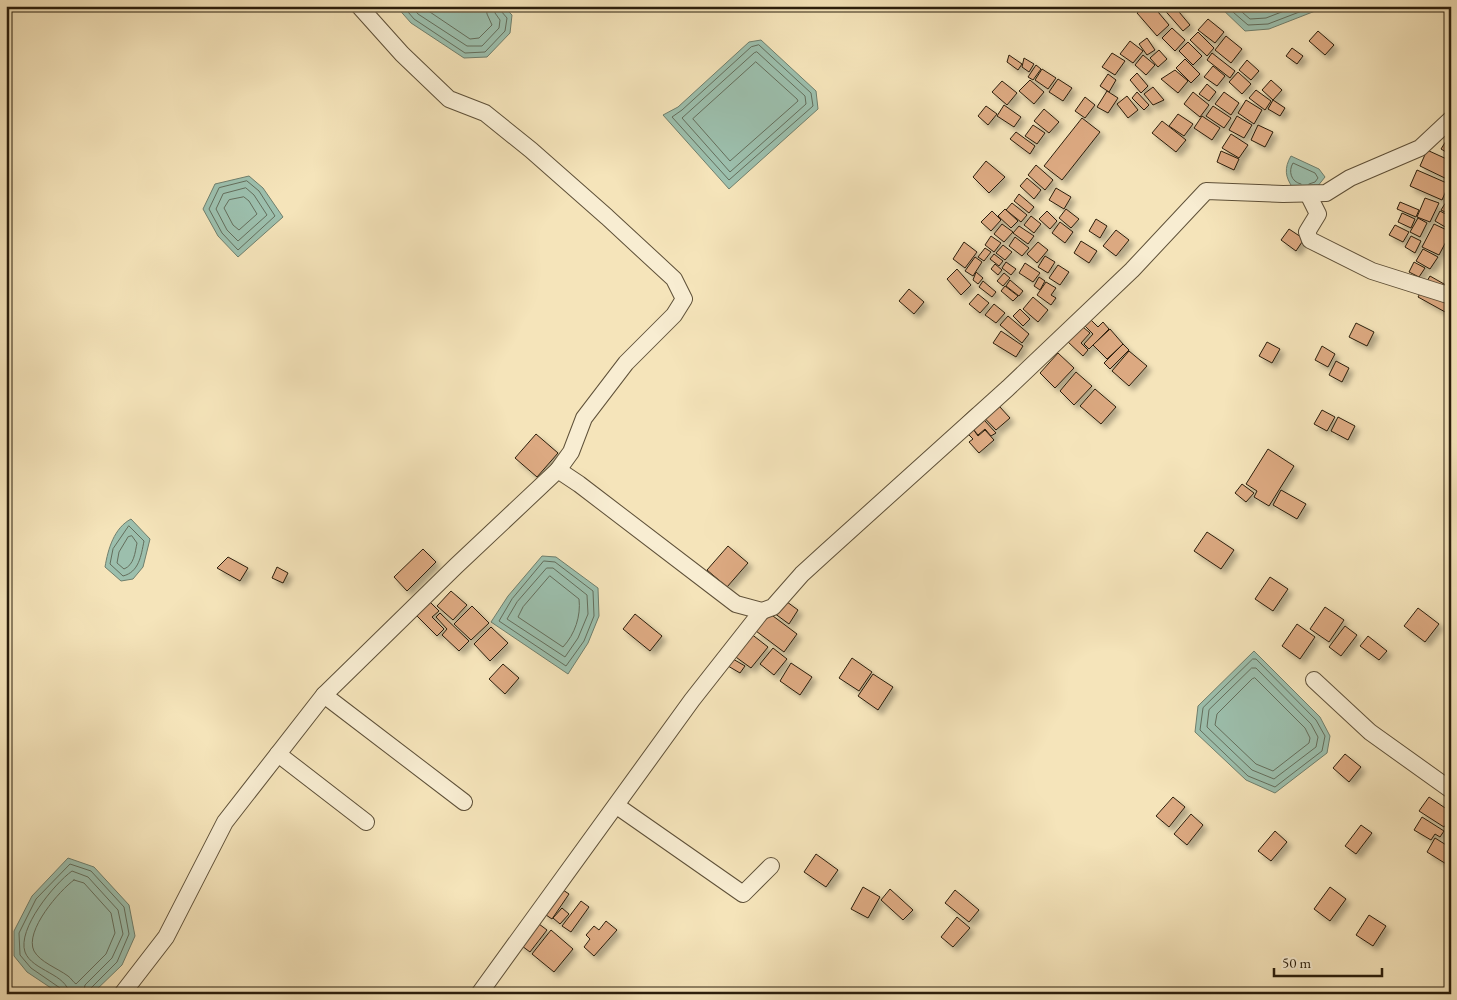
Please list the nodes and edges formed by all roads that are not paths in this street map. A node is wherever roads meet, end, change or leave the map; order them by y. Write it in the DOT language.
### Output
graph roads {
  1 [pos="359,6"];
  2 [pos="1451,119"];
  3 [pos="1308,194"];
  4 [pos="1451,296"];
  5 [pos="558,470"];
  6 [pos="762,611"];
  7 [pos="1314,680"];
  8 [pos="324,695"];
  9 [pos="278,754"];
  10 [pos="1451,790"];
  11 [pos="464,802"];
  12 [pos="617,806"];
  13 [pos="366,822"];
  14 [pos="771,866"];
  15 [pos="122,994"];
  16 [pos="479,994"];
  1 -- 5 [label="street"];
  2 -- 3 [label="street"];
  3 -- 4 [label="street"];
  3 -- 6 [label="street"];
  5 -- 6 [label="street"];
  5 -- 8 [label="street"];
  6 -- 12 [label="street"];
  7 -- 10 [label="street"];
  8 -- 9 [label="street"];
  8 -- 11 [label="street"];
  9 -- 13 [label="street"];
  9 -- 15 [label="street"];
  12 -- 14 [label="street"];
  12 -- 16 [label="street"];
}
